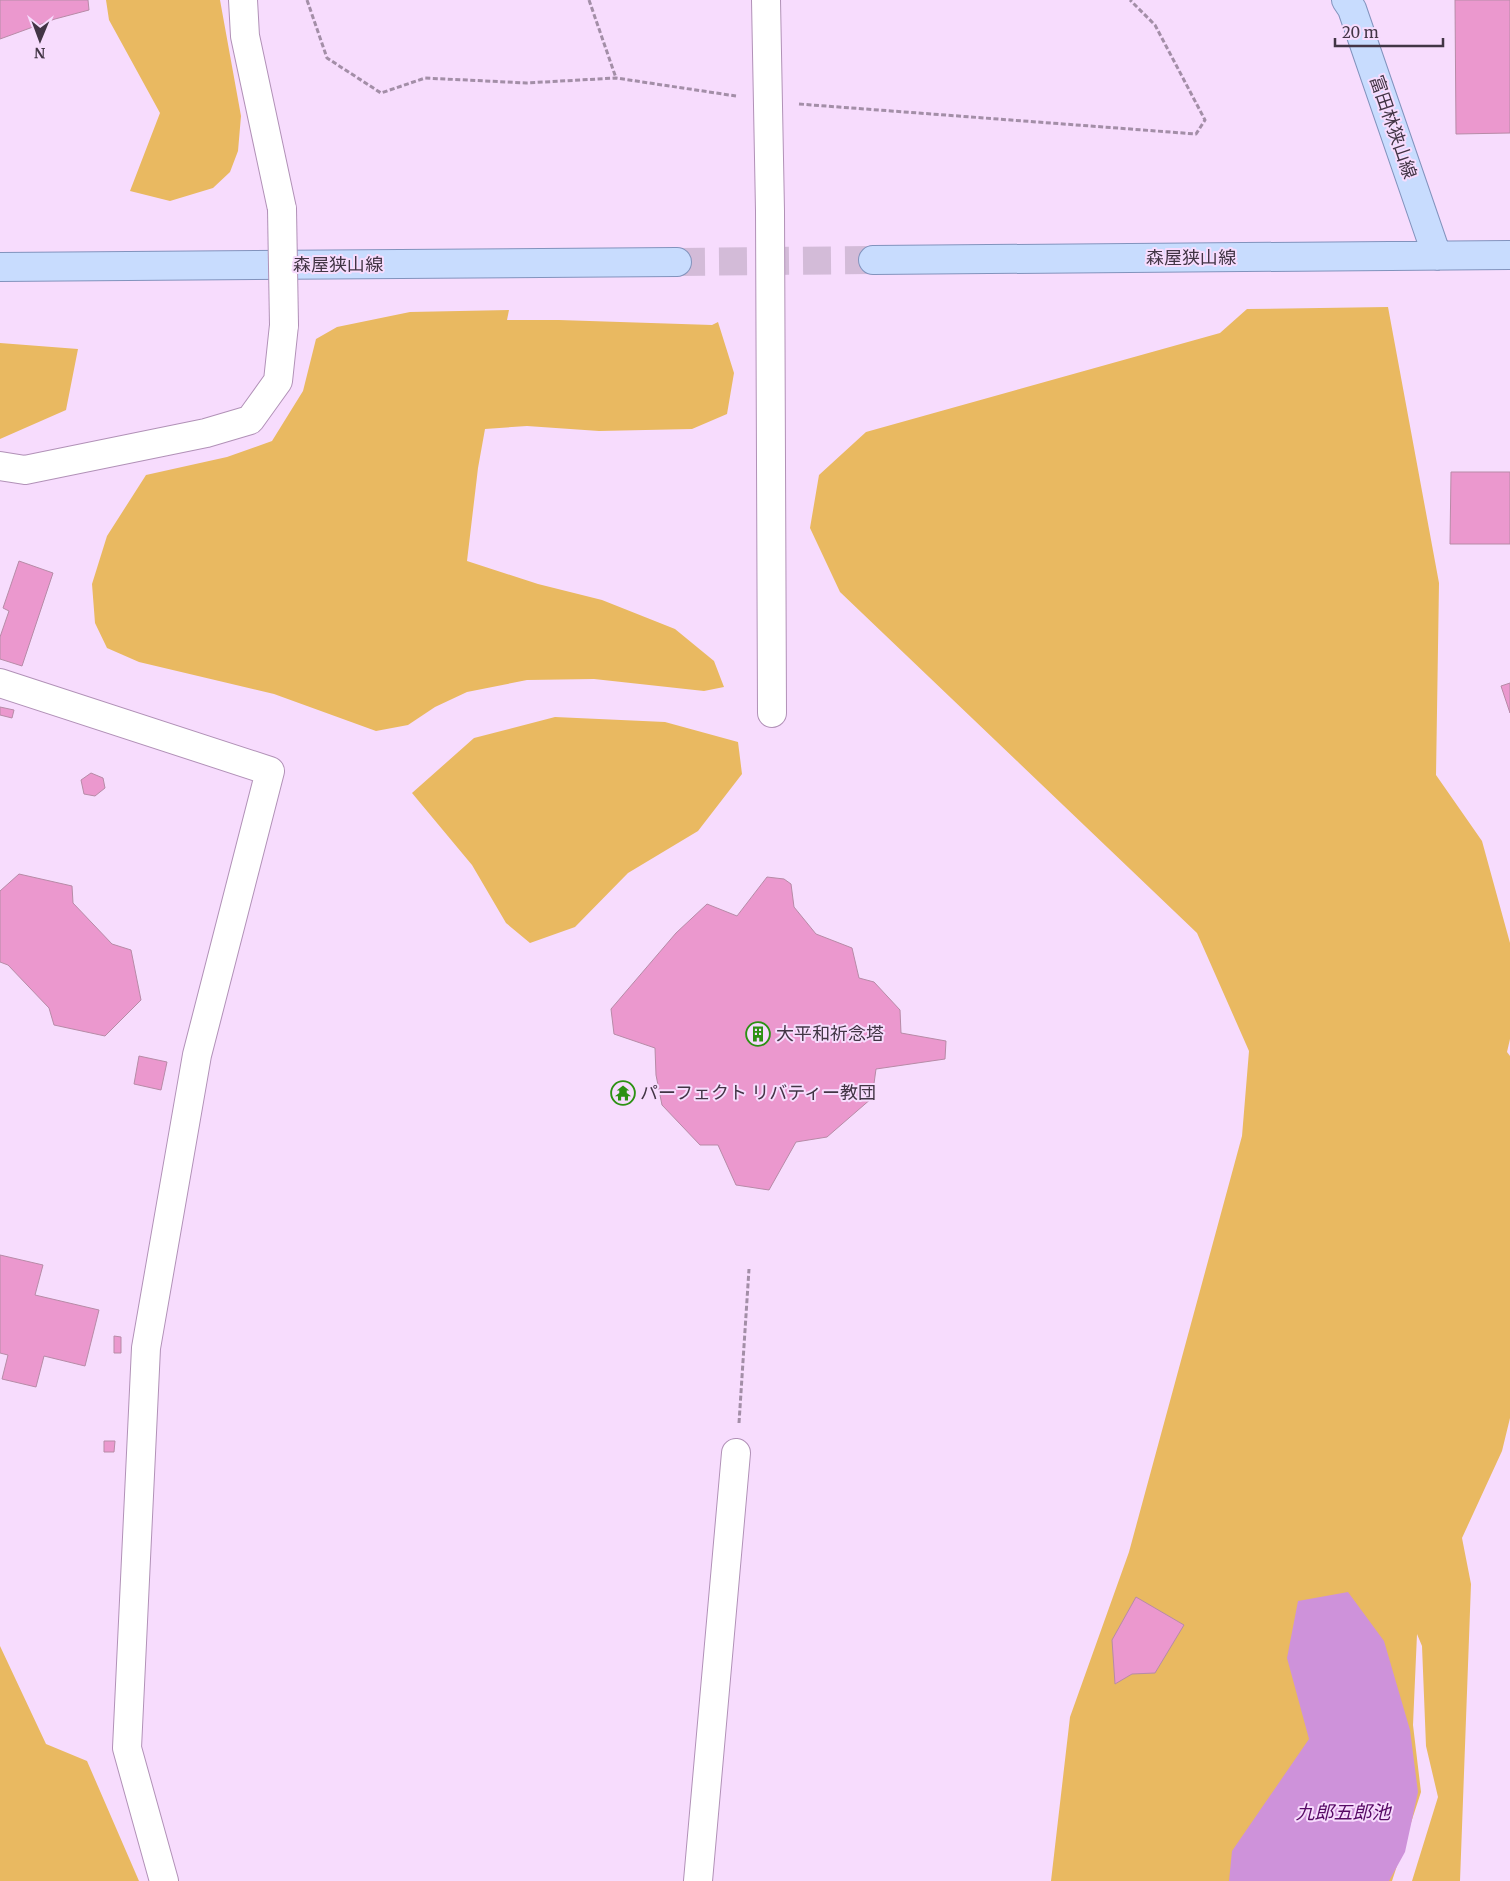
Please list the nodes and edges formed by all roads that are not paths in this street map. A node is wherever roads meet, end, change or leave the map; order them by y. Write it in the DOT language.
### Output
graph roads {
  1 [pos="243,0"];
  2 [pos="766,0"];
  3 [pos="1346,0"];
  4 [pos="1510,255"];
  5 [pos="1437,256"];
  6 [pos="872,260"];
  7 [pos="677,262"];
  8 [pos="0,267"];
  9 [pos="0,466"];
  10 [pos="0,683"];
  11 [pos="772,713"];
  12 [pos="736,1453"];
  13 [pos="164,1881"];
  14 [pos="698,1881"];
  1 -- 9 [label="lane, bridge"];
  2 -- 11 [label="lane"];
  3 -- 5 [label="main road, 富田林狭山線"];
  4 -- 5 [label="main road, 森屋狭山線"];
  5 -- 6 [label="main road, 森屋狭山線"];
  7 -- 8 [label="main road, 森屋狭山線"];
  10 -- 13 [label="lane"];
  12 -- 14 [label="lane"];
}
